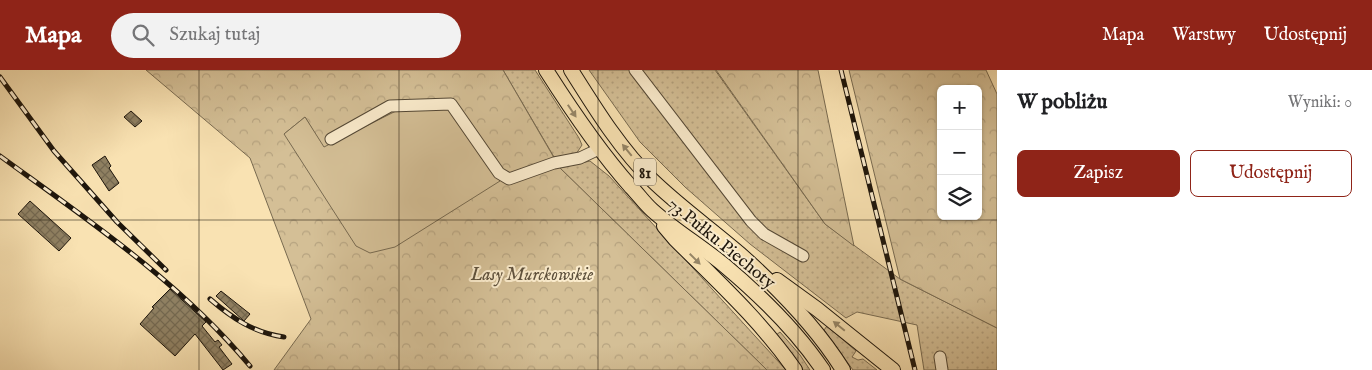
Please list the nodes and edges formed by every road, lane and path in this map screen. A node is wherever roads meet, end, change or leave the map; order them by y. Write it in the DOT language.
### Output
graph roads {
  1 [pos="546,70"];
  2 [pos="571,70"];
  3 [pos="635,70"];
  4 [pos="331,139"];
  5 [pos="599,149"];
  6 [pos="652,210"];
  7 [pos="740,254"];
  8 [pos="804,256"];
  9 [pos="940,357"];
  10 [pos="795,370"];
  11 [pos="823,370"];
  12 [pos="843,370"];
  13 [pos="893,370"];
  14 [pos="942,370"];
  1 -- 5 [label="main road, 73 Pułku Piechoty / 81, one-way"];
  7 -- 2 [label="main road, 73 Pułku Piechoty / 81, one-way"];
  3 -- 8 [label="lane"];
  4 -- 5 [label="lane"];
  5 -- 6 [label="main road, 73 Pułku Piechoty / 81"];
  6 -- 10 [label="main road, one-way"];
  6 -- 11 [label="main road, 73 Pułku Piechoty / 81"];
  7 -- 12 [label="main road, 73 Pułku Piechoty / 81"];
  13 -- 7 [label="main road, one-way"];
  9 -- 14 [label="lane"];
}
